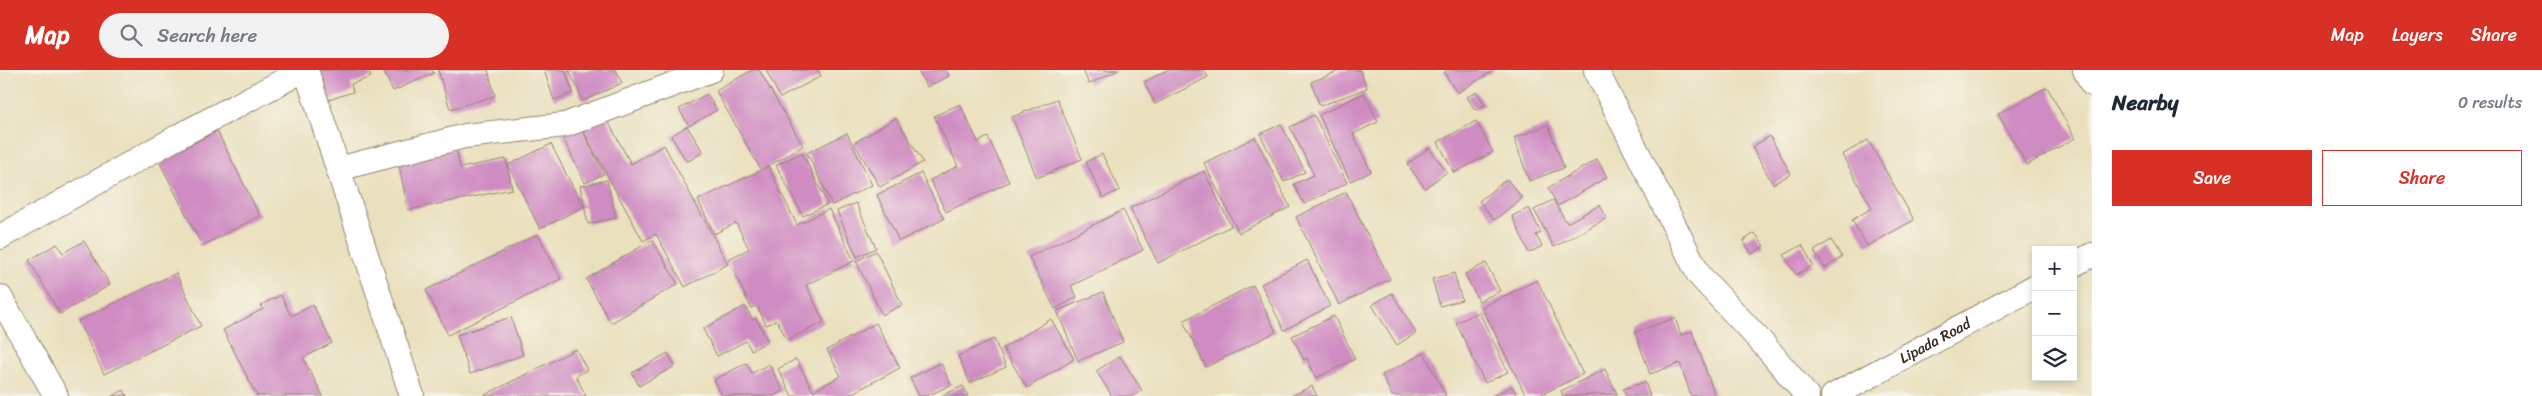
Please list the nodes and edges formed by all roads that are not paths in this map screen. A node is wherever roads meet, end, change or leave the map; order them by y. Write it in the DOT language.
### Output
graph roads {
  1 [pos="305,70"];
  2 [pos="712,70"];
  3 [pos="1596,70"];
  4 [pos="2086,70"];
  5 [pos="2092,84"];
  6 [pos="338,169"];
  7 [pos="0,237"];
  8 [pos="2092,255"];
  9 [pos="2077,263"];
  10 [pos="2032,288"];
  11 [pos="0,297"];
  12 [pos="56,396"];
  13 [pos="412,396"];
  14 [pos="1807,396"];
  15 [pos="1834,396"];
  1 -- 6 [label="street"];
  1 -- 7 [label="street"];
  2 -- 6 [label="street"];
  3 -- 14 [label="street"];
  4 -- 5 [label="street"];
  6 -- 13 [label="street"];
  8 -- 9 [label="street"];
  10 -- 15 [label="street, Lipada Road"];
  11 -- 12 [label="street"];
}
